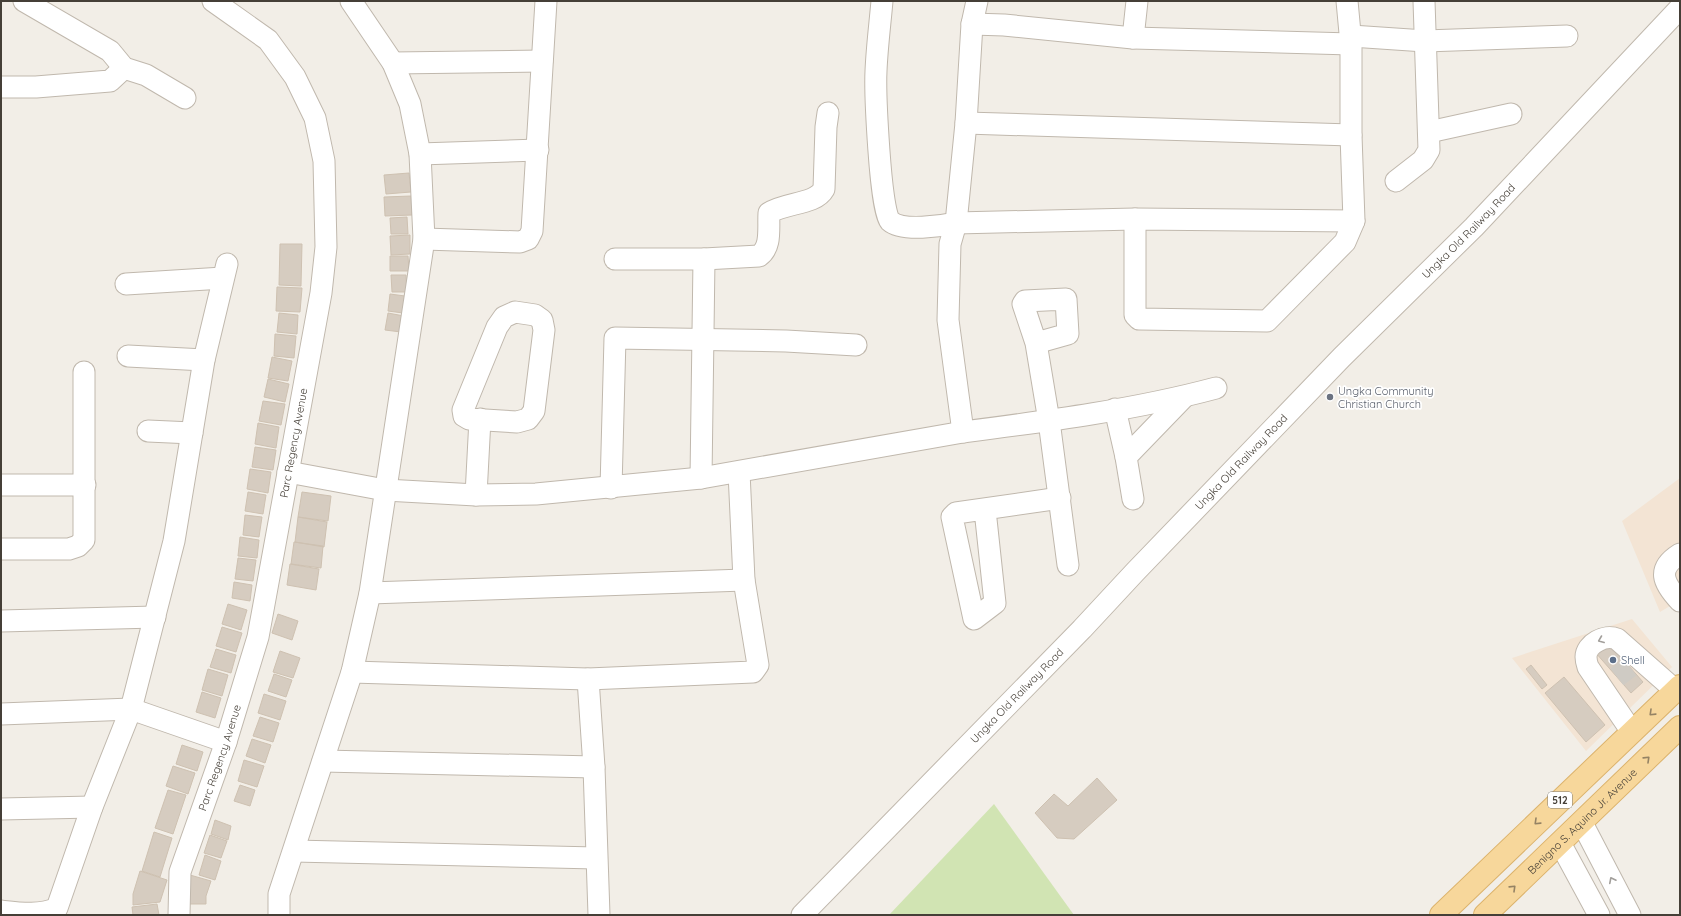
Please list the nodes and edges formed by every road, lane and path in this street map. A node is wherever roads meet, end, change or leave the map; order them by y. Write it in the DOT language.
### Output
graph roads {
  1 [pos="24,1"];
  2 [pos="214,1"];
  3 [pos="351,1"];
  4 [pos="546,1"];
  5 [pos="882,1"];
  6 [pos="977,1"];
  7 [pos="1137,1"];
  8 [pos="1347,1"];
  9 [pos="1424,1"];
  10 [pos="1680,8"];
  11 [pos="972,24"];
  12 [pos="1566,36"];
  13 [pos="1133,38"];
  14 [pos="1351,40"];
  15 [pos="1425,41"];
  16 [pos="542,61"];
  17 [pos="392,63"];
  18 [pos="124,68"];
  19 [pos="1,87"];
  20 [pos="185,98"];
  21 [pos="828,113"];
  22 [pos="1511,114"];
  23 [pos="966,122"];
  24 [pos="1429,132"];
  25 [pos="1351,135"];
  26 [pos="538,150"];
  27 [pos="420,154"];
  28 [pos="1396,181"];
  29 [pos="1135,219"];
  30 [pos="1354,221"];
  31 [pos="956,223"];
  32 [pos="424,239"];
  33 [pos="704,259"];
  34 [pos="616,260"];
  35 [pos="126,284"];
  36 [pos="702,340"];
  37 [pos="1036,343"];
  38 [pos="856,345"];
  39 [pos="128,356"];
  40 [pos="204,360"];
  41 [pos="84,372"];
  42 [pos="1216,388"];
  43 [pos="1184,397"];
  44 [pos="1115,409"];
  45 [pos="480,419"];
  46 [pos="1049,421"];
  47 [pos="148,431"];
  48 [pos="192,432"];
  49 [pos="963,432"];
  50 [pos="1126,457"];
  51 [pos="288,472"];
  52 [pos="739,472"];
  53 [pos="701,478"];
  54 [pos="85,484"];
  55 [pos="1,485"];
  56 [pos="611,488"];
  57 [pos="385,490"];
  58 [pos="476,494"];
  59 [pos="1060,498"];
  60 [pos="1133,499"];
  61 [pos="985,510"];
  62 [pos="1,549"];
  63 [pos="1680,554"];
  64 [pos="1068,565"];
  65 [pos="744,580"];
  66 [pos="370,593"];
  67 [pos="1680,601"];
  68 [pos="155,617"];
  69 [pos="1,621"];
  70 [pos="352,672"];
  71 [pos="588,679"];
  72 [pos="1678,688"];
  73 [pos="131,709"];
  74 [pos="1,714"];
  75 [pos="1680,727"];
  76 [pos="1632,732"];
  77 [pos="226,742"];
  78 [pos="323,761"];
  79 [pos="594,767"];
  80 [pos="92,807"];
  81 [pos="1,809"];
  82 [pos="1582,823"];
  83 [pos="1560,843"];
  84 [pos="294,851"];
  85 [pos="596,858"];
  86 [pos="1,910"];
  87 [pos="179,915"];
  88 [pos="279,915"];
  89 [pos="599,915"];
  90 [pos="802,915"];
  91 [pos="1441,915"];
  92 [pos="1485,915"];
  93 [pos="1599,915"];
  94 [pos="1630,915"];
  1 -- 18 [label="street"];
  2 -- 51 [label="street, Parc Regency Avenue"];
  3 -- 17 [label="street"];
  4 -- 16 [label="street"];
  5 -- 31 [label="street"];
  6 -- 11 [label="street"];
  7 -- 13 [label="street"];
  8 -- 14 [label="street"];
  9 -- 15 [label="street"];
  10 -- 90 [label="street, Ungka Old Railway Road"];
  11 -- 13 [label="street"];
  11 -- 23 [label="street"];
  12 -- 15 [label="street"];
  13 -- 14 [label="street"];
  14 -- 15 [label="street"];
  14 -- 25 [label="street"];
  15 -- 24 [label="street"];
  16 -- 17 [label="street"];
  16 -- 26 [label="street"];
  17 -- 27 [label="street"];
  18 -- 19 [label="street"];
  18 -- 20 [label="street"];
  21 -- 33 [label="street"];
  22 -- 24 [label="street"];
  23 -- 25 [label="street"];
  23 -- 31 [label="street"];
  24 -- 28 [label="street"];
  25 -- 30 [label="street"];
  26 -- 27 [label="street"];
  26 -- 32 [label="street"];
  27 -- 32 [label="street"];
  29 -- 30 [label="street"];
  29 -- 30 [label="street"];
  29 -- 31 [label="street"];
  31 -- 49 [label="street"];
  32 -- 57 [label="street"];
  33 -- 34 [label="street"];
  33 -- 36 [label="street"];
  35 -- 40 [label="street"];
  36 -- 38 [label="street"];
  36 -- 53 [label="street"];
  36 -- 56 [label="street"];
  37 -- 46 [label="street"];
  39 -- 40 [label="street"];
  40 -- 48 [label="street"];
  41 -- 54 [label="street"];
  42 -- 43 [label="street"];
  43 -- 44 [label="street"];
  43 -- 50 [label="street"];
  44 -- 46 [label="street"];
  44 -- 50 [label="street"];
  45 -- 45 [label="street"];
  45 -- 58 [label="street"];
  46 -- 49 [label="street"];
  46 -- 59 [label="street"];
  47 -- 48 [label="street"];
  48 -- 68 [label="street"];
  49 -- 52 [label="street"];
  50 -- 60 [label="street"];
  51 -- 57 [label="street"];
  51 -- 77 [label="street, Parc Regency Avenue"];
  52 -- 53 [label="street"];
  52 -- 65 [label="street"];
  53 -- 56 [label="street"];
  54 -- 55 [label="street"];
  54 -- 62 [label="street"];
  56 -- 58 [label="street"];
  57 -- 58 [label="street"];
  57 -- 66 [label="street"];
  59 -- 61 [label="street"];
  59 -- 64 [label="street"];
  63 -- 67 [label="street"];
  65 -- 66 [label="street"];
  65 -- 71 [label="street"];
  66 -- 70 [label="street"];
  68 -- 69 [label="street"];
  68 -- 73 [label="street"];
  70 -- 71 [label="street"];
  70 -- 78 [label="street"];
  71 -- 79 [label="street"];
  72 -- 76 [label="main road, 512, one-way"];
  72 -- 76 [label="street, one-way"];
  73 -- 74 [label="street"];
  73 -- 77 [label="street"];
  73 -- 80 [label="street"];
  82 -- 75 [label="main road, Benigno S. Aquino Jr. Avenue, one-way"];
  76 -- 91 [label="main road, 512, one-way"];
  77 -- 87 [label="street, Parc Regency Avenue"];
  78 -- 79 [label="street"];
  78 -- 84 [label="street"];
  79 -- 85 [label="street"];
  80 -- 81 [label="street"];
  80 -- 86 [label="street"];
  82 -- 83 [label="main road, Benigno S. Aquino Jr. Avenue"];
  94 -- 82 [label="street, one-way"];
  92 -- 83 [label="main road, Benigno S. Aquino Jr. Avenue, one-way"];
  83 -- 93 [label="street"];
  84 -- 85 [label="street"];
  84 -- 88 [label="street"];
  85 -- 89 [label="street"];
}
